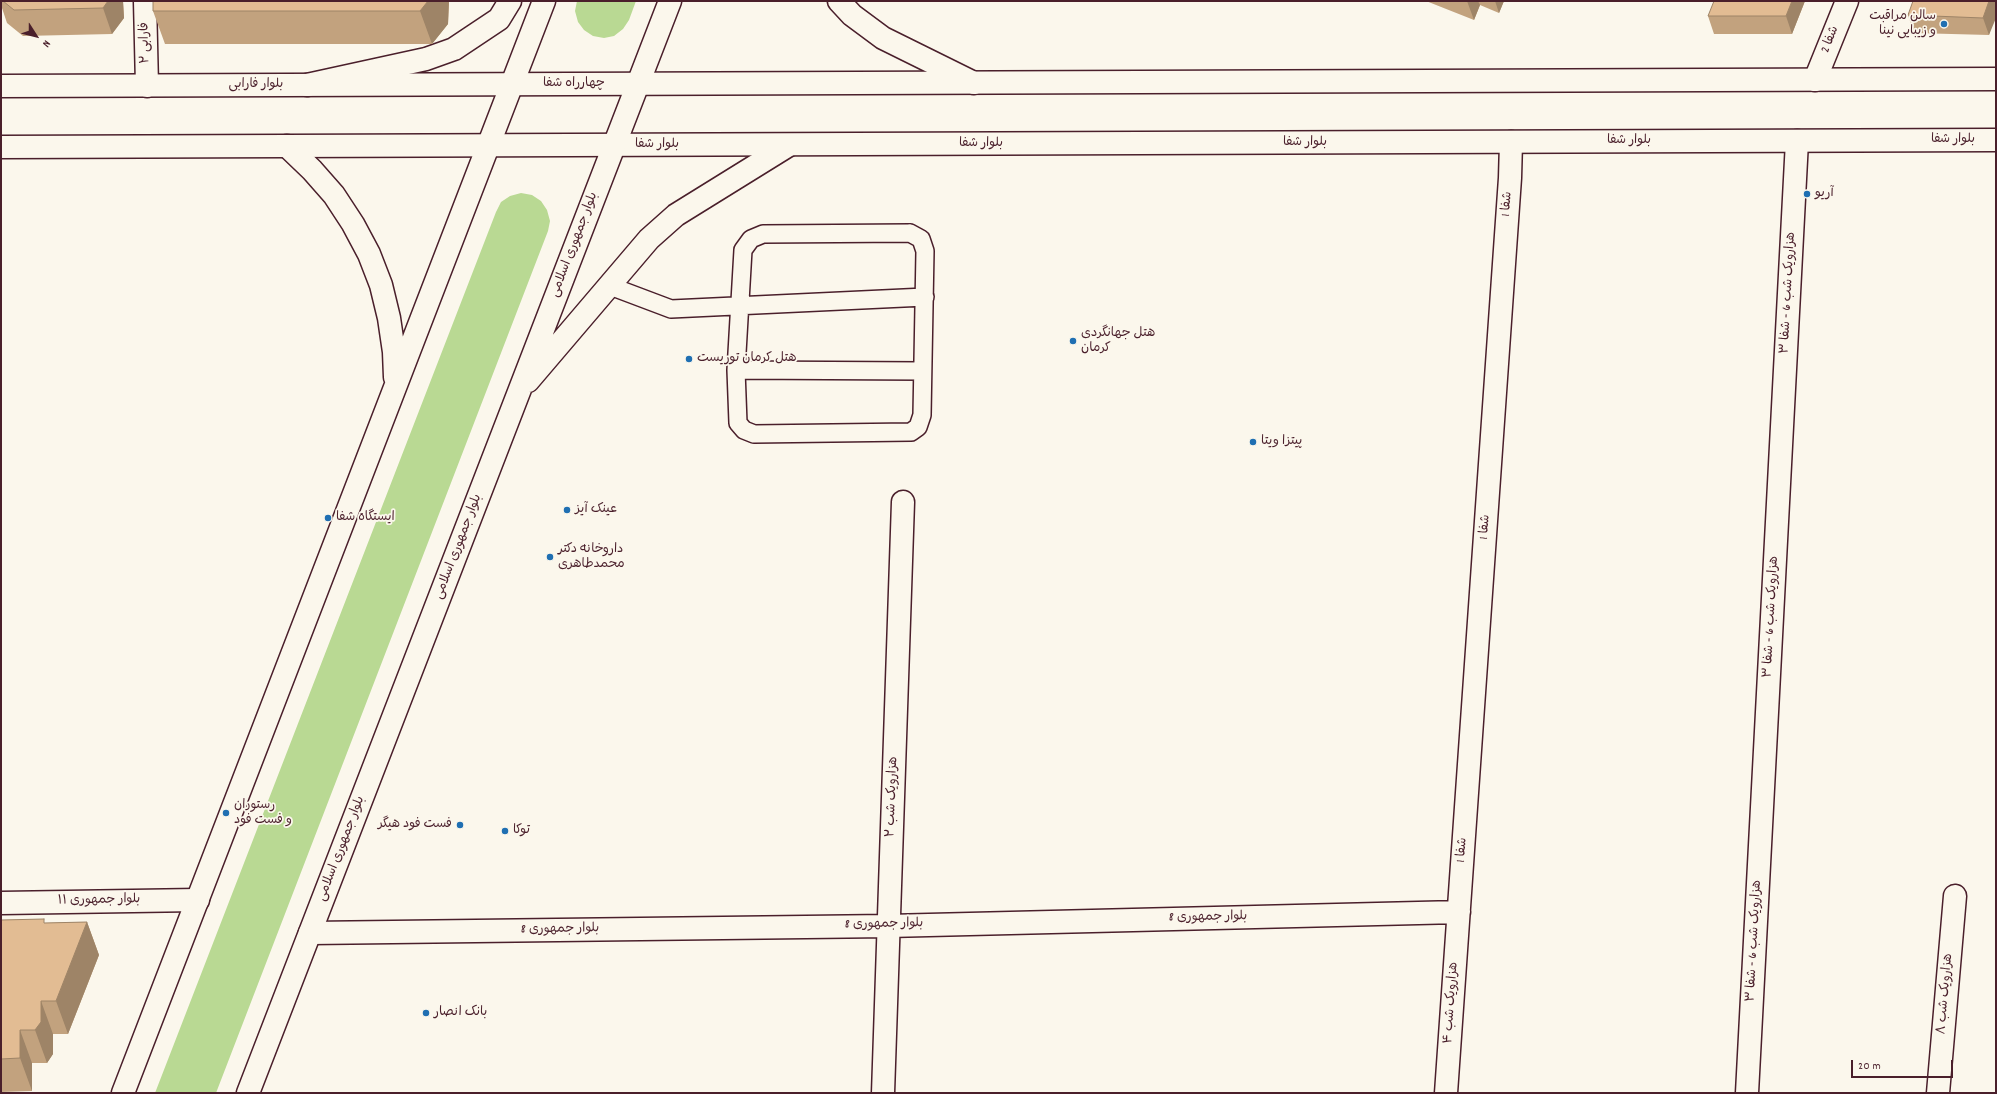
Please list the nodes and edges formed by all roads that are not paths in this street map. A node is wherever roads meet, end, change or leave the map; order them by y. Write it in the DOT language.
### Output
graph roads {
  1 [pos="145,1"];
  2 [pos="510,1"];
  3 [pos="544,1"];
  4 [pos="670,1"];
  5 [pos="839,1"];
  6 [pos="1847,1"];
  7 [pos="1996,79"];
  8 [pos="1815,80"];
  9 [pos="974,83"];
  10 [pos="512,84"];
  11 [pos="637,84"];
  12 [pos="307,85"];
  13 [pos="1,86"];
  14 [pos="148,86"];
  15 [pos="1996,140"];
  16 [pos="1797,141"];
  17 [pos="1511,142"];
  18 [pos="614,145"];
  19 [pos="789,145"];
  20 [pos="287,146"];
  21 [pos="488,146"];
  22 [pos="1,147"];
  23 [pos="610,286"];
  24 [pos="925,298"];
  25 [pos="740,305"];
  26 [pos="736,370"];
  27 [pos="922,371"];
  28 [pos="396,386"];
  29 [pos="518,392"];
  30 [pos="903,502"];
  31 [pos="1955,896"];
  32 [pos="198,900"];
  33 [pos="1,903"];
  34 [pos="1458,912"];
  35 [pos="888,926"];
  36 [pos="310,933"];
  37 [pos="123,1093"];
  38 [pos="248,1093"];
  39 [pos="883,1093"];
  40 [pos="1446,1093"];
  41 [pos="1747,1093"];
  42 [pos="1938,1093"];
  1 -- 14 [label="street, فارابی ۲"];
  2 -- 12 [label="street"];
  3 -- 10 [label="street"];
  4 -- 11 [label="street, بلوار جمهوری اسلامی"];
  5 -- 9 [label="street"];
  6 -- 8 [label="street, شفا 2"];
  7 -- 8 [label="street"];
  8 -- 9 [label="street"];
  9 -- 11 [label="street"];
  10 -- 11 [label="street, چهارراه شفا"];
  10 -- 12 [label="street, بلوار فارابی"];
  10 -- 21 [label="street"];
  11 -- 18 [label="street, بلوار جمهوری اسلامی"];
  12 -- 14 [label="street, بلوار فارابی"];
  13 -- 14 [label="street, بلوار فارابی"];
  15 -- 16 [label="street, بلوار شفا"];
  16 -- 17 [label="street, بلوار شفا"];
  16 -- 41 [label="street, هزارویک شب 6 - شفا ۳"];
  17 -- 19 [label="street, بلوار شفا"];
  17 -- 34 [label="street, شفا 1"];
  18 -- 19 [label="street, بلوار شفا"];
  18 -- 21 [label="street"];
  18 -- 29 [label="street, بلوار جمهوری اسلامی"];
  19 -- 23 [label="street"];
  20 -- 21 [label="street"];
  20 -- 22 [label="street"];
  20 -- 28 [label="street"];
  21 -- 28 [label="street"];
  23 -- 25 [label="lane"];
  23 -- 29 [label="street"];
  24 -- 25 [label="lane"];
  24 -- 25 [label="lane"];
  24 -- 27 [label="lane"];
  25 -- 26 [label="lane"];
  26 -- 27 [label="lane"];
  26 -- 27 [label="lane"];
  28 -- 32 [label="street"];
  29 -- 36 [label="street, بلوار جمهوری اسلامی"];
  30 -- 35 [label="street, هزارویک شب ۲"];
  31 -- 42 [label="street, هزارویک شب ۸"];
  32 -- 33 [label="street, بلوار جمهوری ۱۱"];
  32 -- 37 [label="street"];
  34 -- 35 [label="street, بلوار جمهوری 8"];
  34 -- 40 [label="street, هزارویک شب ۴"];
  35 -- 36 [label="street, بلوار جمهوری 8"];
  35 -- 39 [label="street, هزارویک شب ۲"];
  36 -- 38 [label="street, بلوار جمهوری اسلامی"];
}
